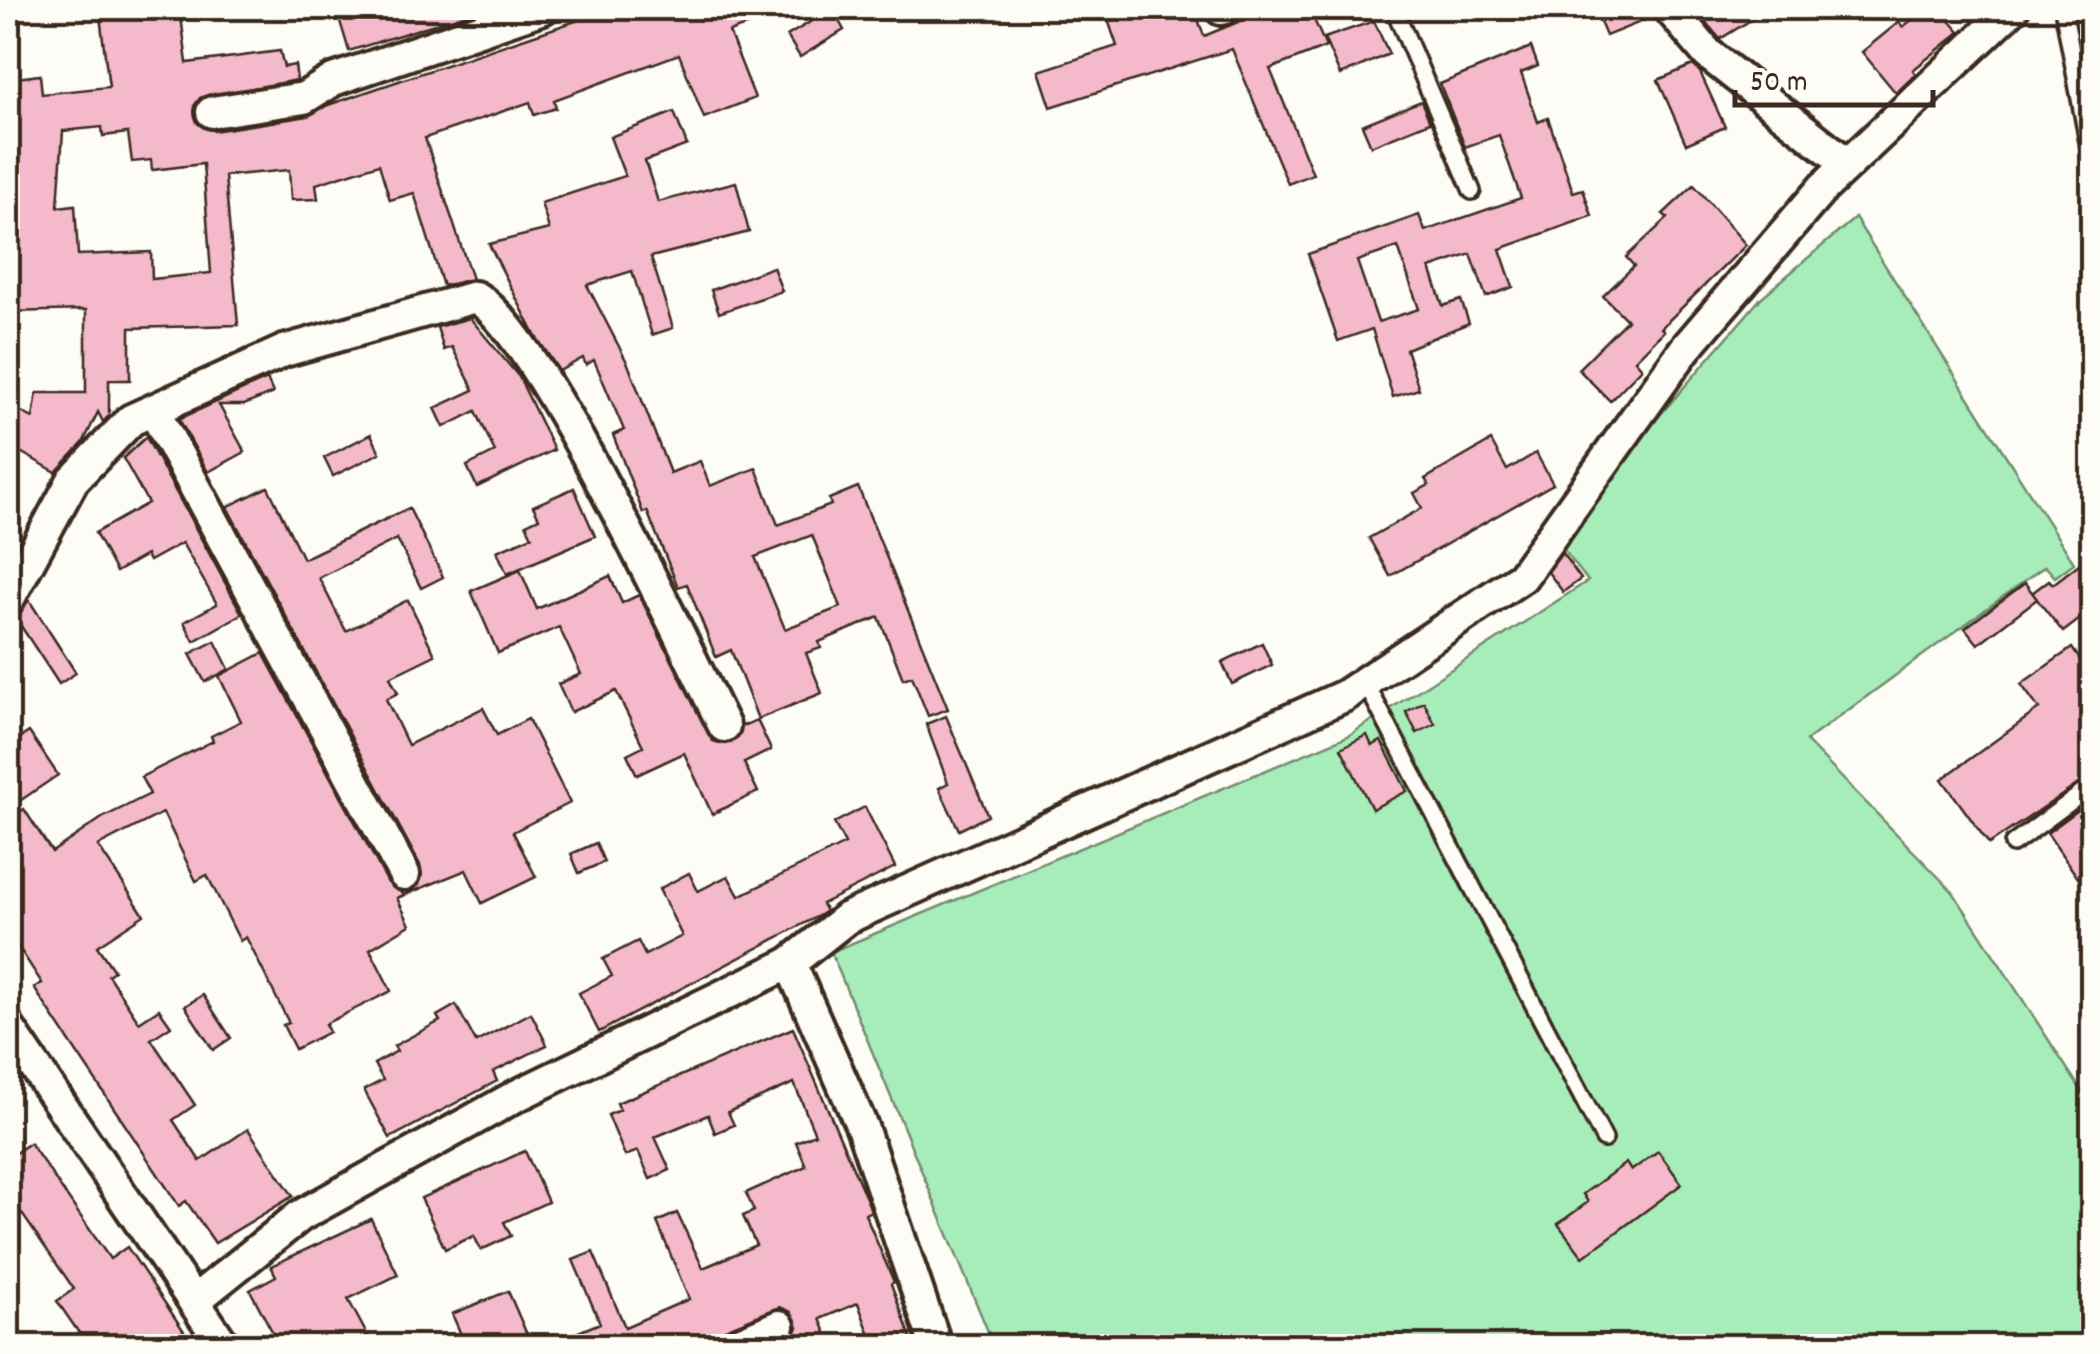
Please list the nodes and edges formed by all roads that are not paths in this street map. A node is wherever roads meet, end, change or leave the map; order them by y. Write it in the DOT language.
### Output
graph roads {
  1 [pos="543,8"];
  2 [pos="1394,8"];
  3 [pos="1669,8"];
  4 [pos="2013,8"];
  5 [pos="2063,8"];
  6 [pos="212,112"];
  7 [pos="2092,162"];
  8 [pos="1846,163"];
  9 [pos="1472,192"];
  10 [pos="154,411"];
  11 [pos="8,600"];
  12 [pos="1365,682"];
  13 [pos="724,726"];
  14 [pos="2092,786"];
  15 [pos="2013,844"];
  16 [pos="404,874"];
  17 [pos="790,964"];
  18 [pos="8,1028"];
  19 [pos="1604,1139"];
  20 [pos="194,1301"];
  21 [pos="779,1326"];
  22 [pos="224,1346"];
  23 [pos="732,1346"];
  24 [pos="936,1346"];
  1 -- 6 [label="street"];
  2 -- 9 [label="lane"];
  3 -- 8 [label="street"];
  4 -- 8 [label="street"];
  5 -- 7 [label="lane"];
  8 -- 12 [label="street"];
  10 -- 11 [label="street"];
  10 -- 13 [label="street"];
  10 -- 16 [label="street"];
  12 -- 17 [label="street"];
  12 -- 19 [label="lane"];
  14 -- 15 [label="lane"];
  17 -- 20 [label="street"];
  17 -- 24 [label="street"];
  18 -- 20 [label="street"];
  20 -- 22 [label="street"];
  21 -- 23 [label="street"];
}
